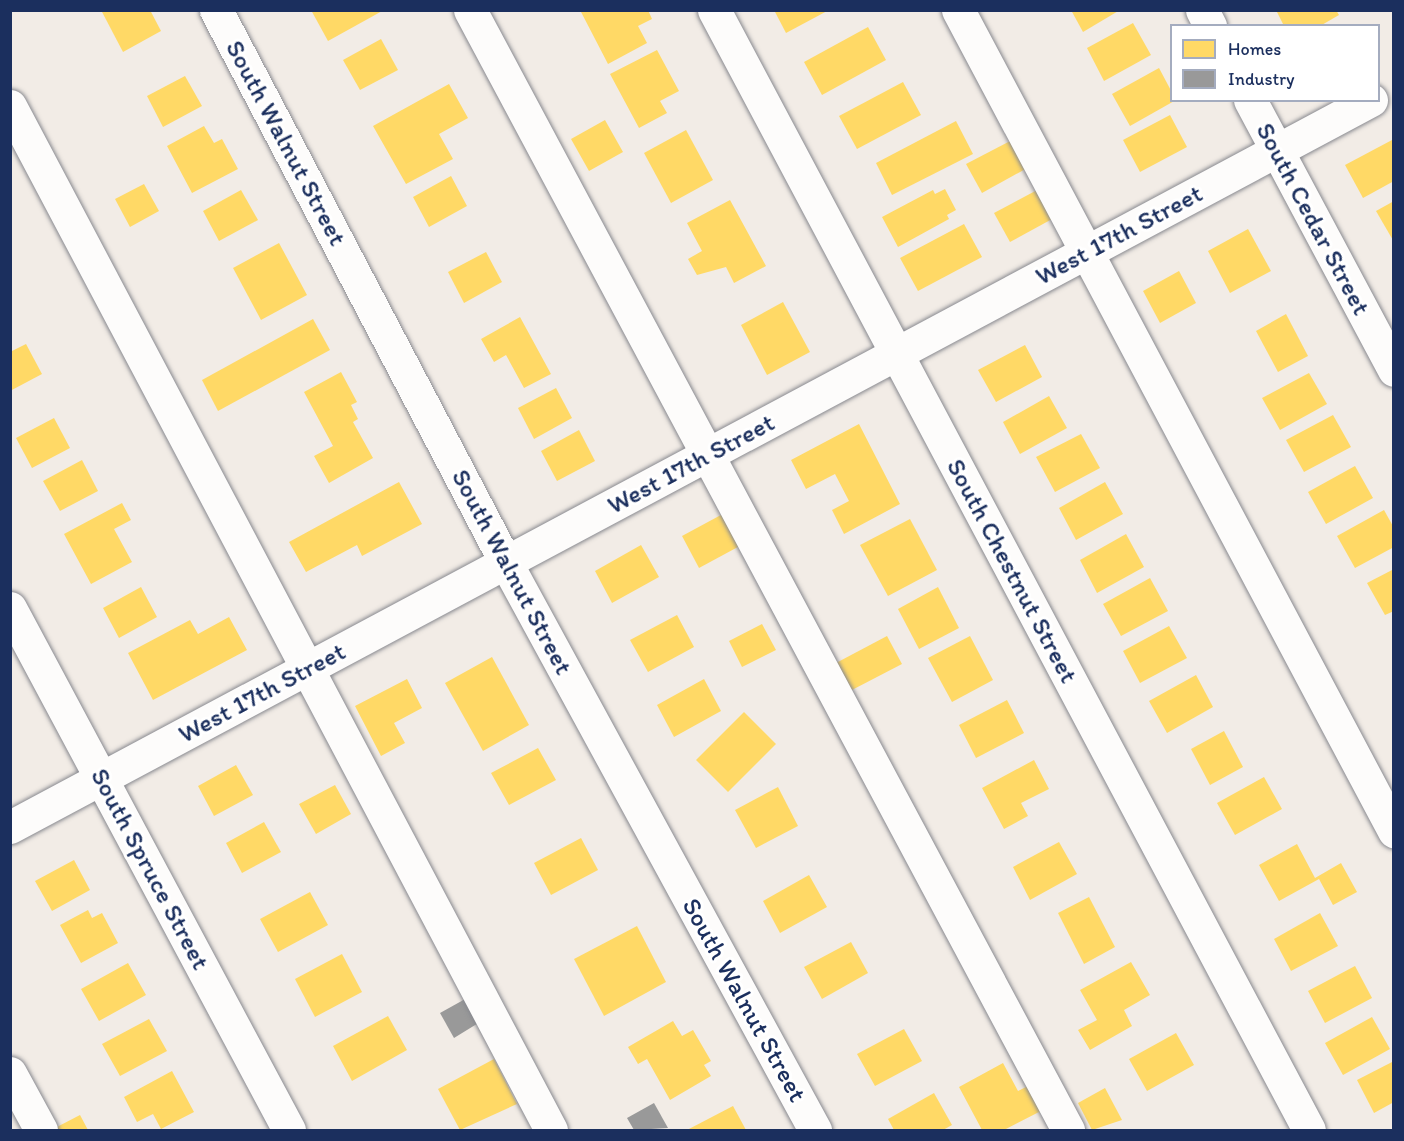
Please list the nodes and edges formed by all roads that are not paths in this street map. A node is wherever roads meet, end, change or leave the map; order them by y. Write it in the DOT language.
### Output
graph roads {
  1 [pos="216,10"];
  2 [pos="470,10"];
  3 [pos="714,10"];
  4 [pos="958,10"];
  5 [pos="1202,10"];
  6 [pos="1209,24"];
  7 [pos="1394,88"];
  8 [pos="1380,95"];
  9 [pos="1251,102"];
  10 [pos="1367,102"];
  11 [pos="10,106"];
  12 [pos="1277,151"];
  13 [pos="1087,252"];
  14 [pos="897,354"];
  15 [pos="1394,370"];
  16 [pos="708,455"];
  17 [pos="506,563"];
  18 [pos="10,608"];
  19 [pos="304,670"];
  20 [pos="102,778"];
  21 [pos="10,828"];
  22 [pos="1394,831"];
  23 [pos="10,1073"];
  24 [pos="41,1131"];
  25 [pos="289,1131"];
  26 [pos="551,1131"];
  27 [pos="815,1131"];
  28 [pos="1068,1131"];
  29 [pos="1309,1131"];
  1 -- 17 [label="street, South Walnut Street"];
  2 -- 16 [label="street"];
  3 -- 14 [label="street, South Chestnut Street"];
  4 -- 13 [label="street"];
  5 -- 6 [label="street"];
  7 -- 8 [label="street"];
  9 -- 12 [label="street, South Cedar Street"];
  10 -- 12 [label="street, West 17th Street"];
  11 -- 19 [label="street"];
  12 -- 13 [label="street, West 17th Street"];
  12 -- 15 [label="street, South Cedar Street"];
  13 -- 14 [label="street, West 17th Street"];
  13 -- 22 [label="street"];
  14 -- 16 [label="street, West 17th Street"];
  14 -- 29 [label="street, South Chestnut Street"];
  16 -- 17 [label="street, West 17th Street"];
  16 -- 28 [label="street"];
  17 -- 19 [label="street, West 17th Street"];
  17 -- 27 [label="street, South Walnut Street"];
  18 -- 20 [label="street, South Spruce Street"];
  19 -- 20 [label="street, West 17th Street"];
  19 -- 26 [label="street"];
  20 -- 21 [label="street, West 17th Street"];
  20 -- 25 [label="street, South Spruce Street"];
  23 -- 24 [label="street"];
}
